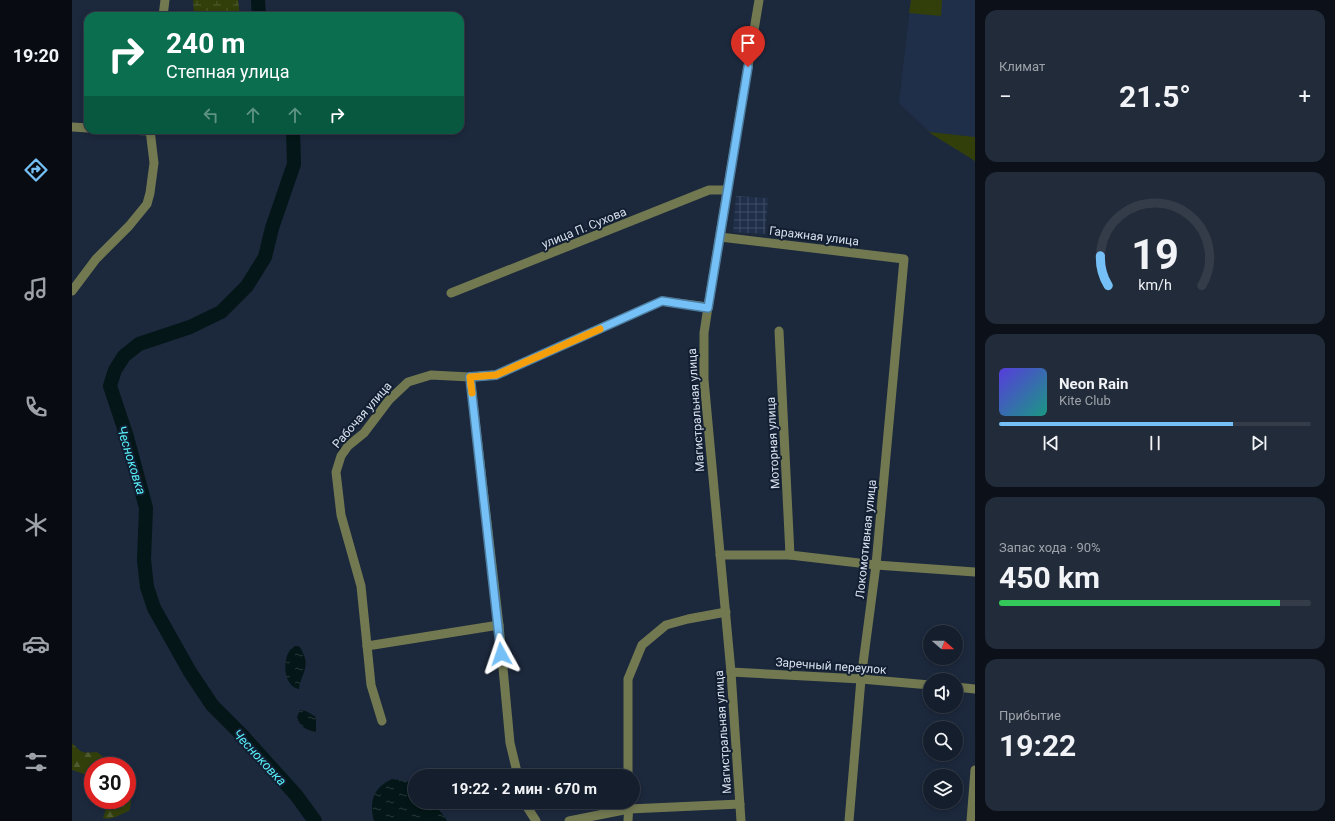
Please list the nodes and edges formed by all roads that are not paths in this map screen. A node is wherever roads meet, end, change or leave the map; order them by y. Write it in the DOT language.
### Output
graph roads {
  1 [pos="165,0"];
  2 [pos="759,0"];
  3 [pos="164,12"];
  4 [pos="72,127"];
  5 [pos="84,128"];
  6 [pos="150,134"];
  7 [pos="727,190"];
  8 [pos="720,237"];
  9 [pos="904,259"];
  10 [pos="72,291"];
  11 [pos="451,294"];
  12 [pos="708,308"];
  13 [pos="779,331"];
  14 [pos="470,377"];
  15 [pos="790,554"];
  16 [pos="720,556"];
  17 [pos="876,565"];
  18 [pos="975,572"];
  19 [pos="726,612"];
  20 [pos="499,625"];
  21 [pos="367,646"];
  22 [pos="731,672"];
  23 [pos="862,679"];
  24 [pos="923,684"];
  25 [pos="963,688"];
  26 [pos="975,689"];
  27 [pos="382,721"];
  28 [pos="516,769"];
  29 [pos="628,769"];
  30 [pos="975,770"];
  31 [pos="740,804"];
  32 [pos="640,806"];
  33 [pos="528,809"];
  34 [pos="617,809"];
  35 [pos="629,809"];
  36 [pos="536,821"];
  37 [pos="569,821"];
  38 [pos="628,821"];
  39 [pos="741,821"];
  40 [pos="849,821"];
  41 [pos="971,821"];
  1 -- 3 [label="street"];
  2 -- 7 [label="street, Магистральная улица"];
  4 -- 5 [label="street"];
  6 -- 10 [label="street"];
  7 -- 8 [label="street, Магистральная улица"];
  7 -- 11 [label="street, улица П. Сухова"];
  8 -- 9 [label="street, Гаражная улица"];
  8 -- 12 [label="street, Магистральная улица"];
  9 -- 17 [label="street, Локомотивная улица"];
  12 -- 14 [label="street, Рабочая улица"];
  12 -- 16 [label="street, Магистральная улица"];
  13 -- 15 [label="street, Моторная улица"];
  14 -- 20 [label="street"];
  14 -- 21 [label="street, Рабочая улица"];
  15 -- 16 [label="street"];
  15 -- 17 [label="street"];
  16 -- 19 [label="street, Магистральная улица"];
  17 -- 18 [label="street"];
  17 -- 23 [label="street, Локомотивная улица"];
  19 -- 22 [label="street, Магистральная улица"];
  19 -- 29 [label="street"];
  20 -- 21 [label="street"];
  20 -- 28 [label="street"];
  21 -- 27 [label="street, Рабочая улица"];
  22 -- 23 [label="street, Заречный переулок"];
  22 -- 31 [label="street, Магистральная улица"];
  23 -- 24 [label="street, Заречный переулок"];
  23 -- 40 [label="street, Локомотивная улица"];
  25 -- 26 [label="street"];
  30 -- 41 [label="street"];
  31 -- 32 [label="street"];
  31 -- 39 [label="street, Магистральная улица"];
  33 -- 36 [label="street"];
  34 -- 37 [label="street"];
  35 -- 38 [label="street"];
}
